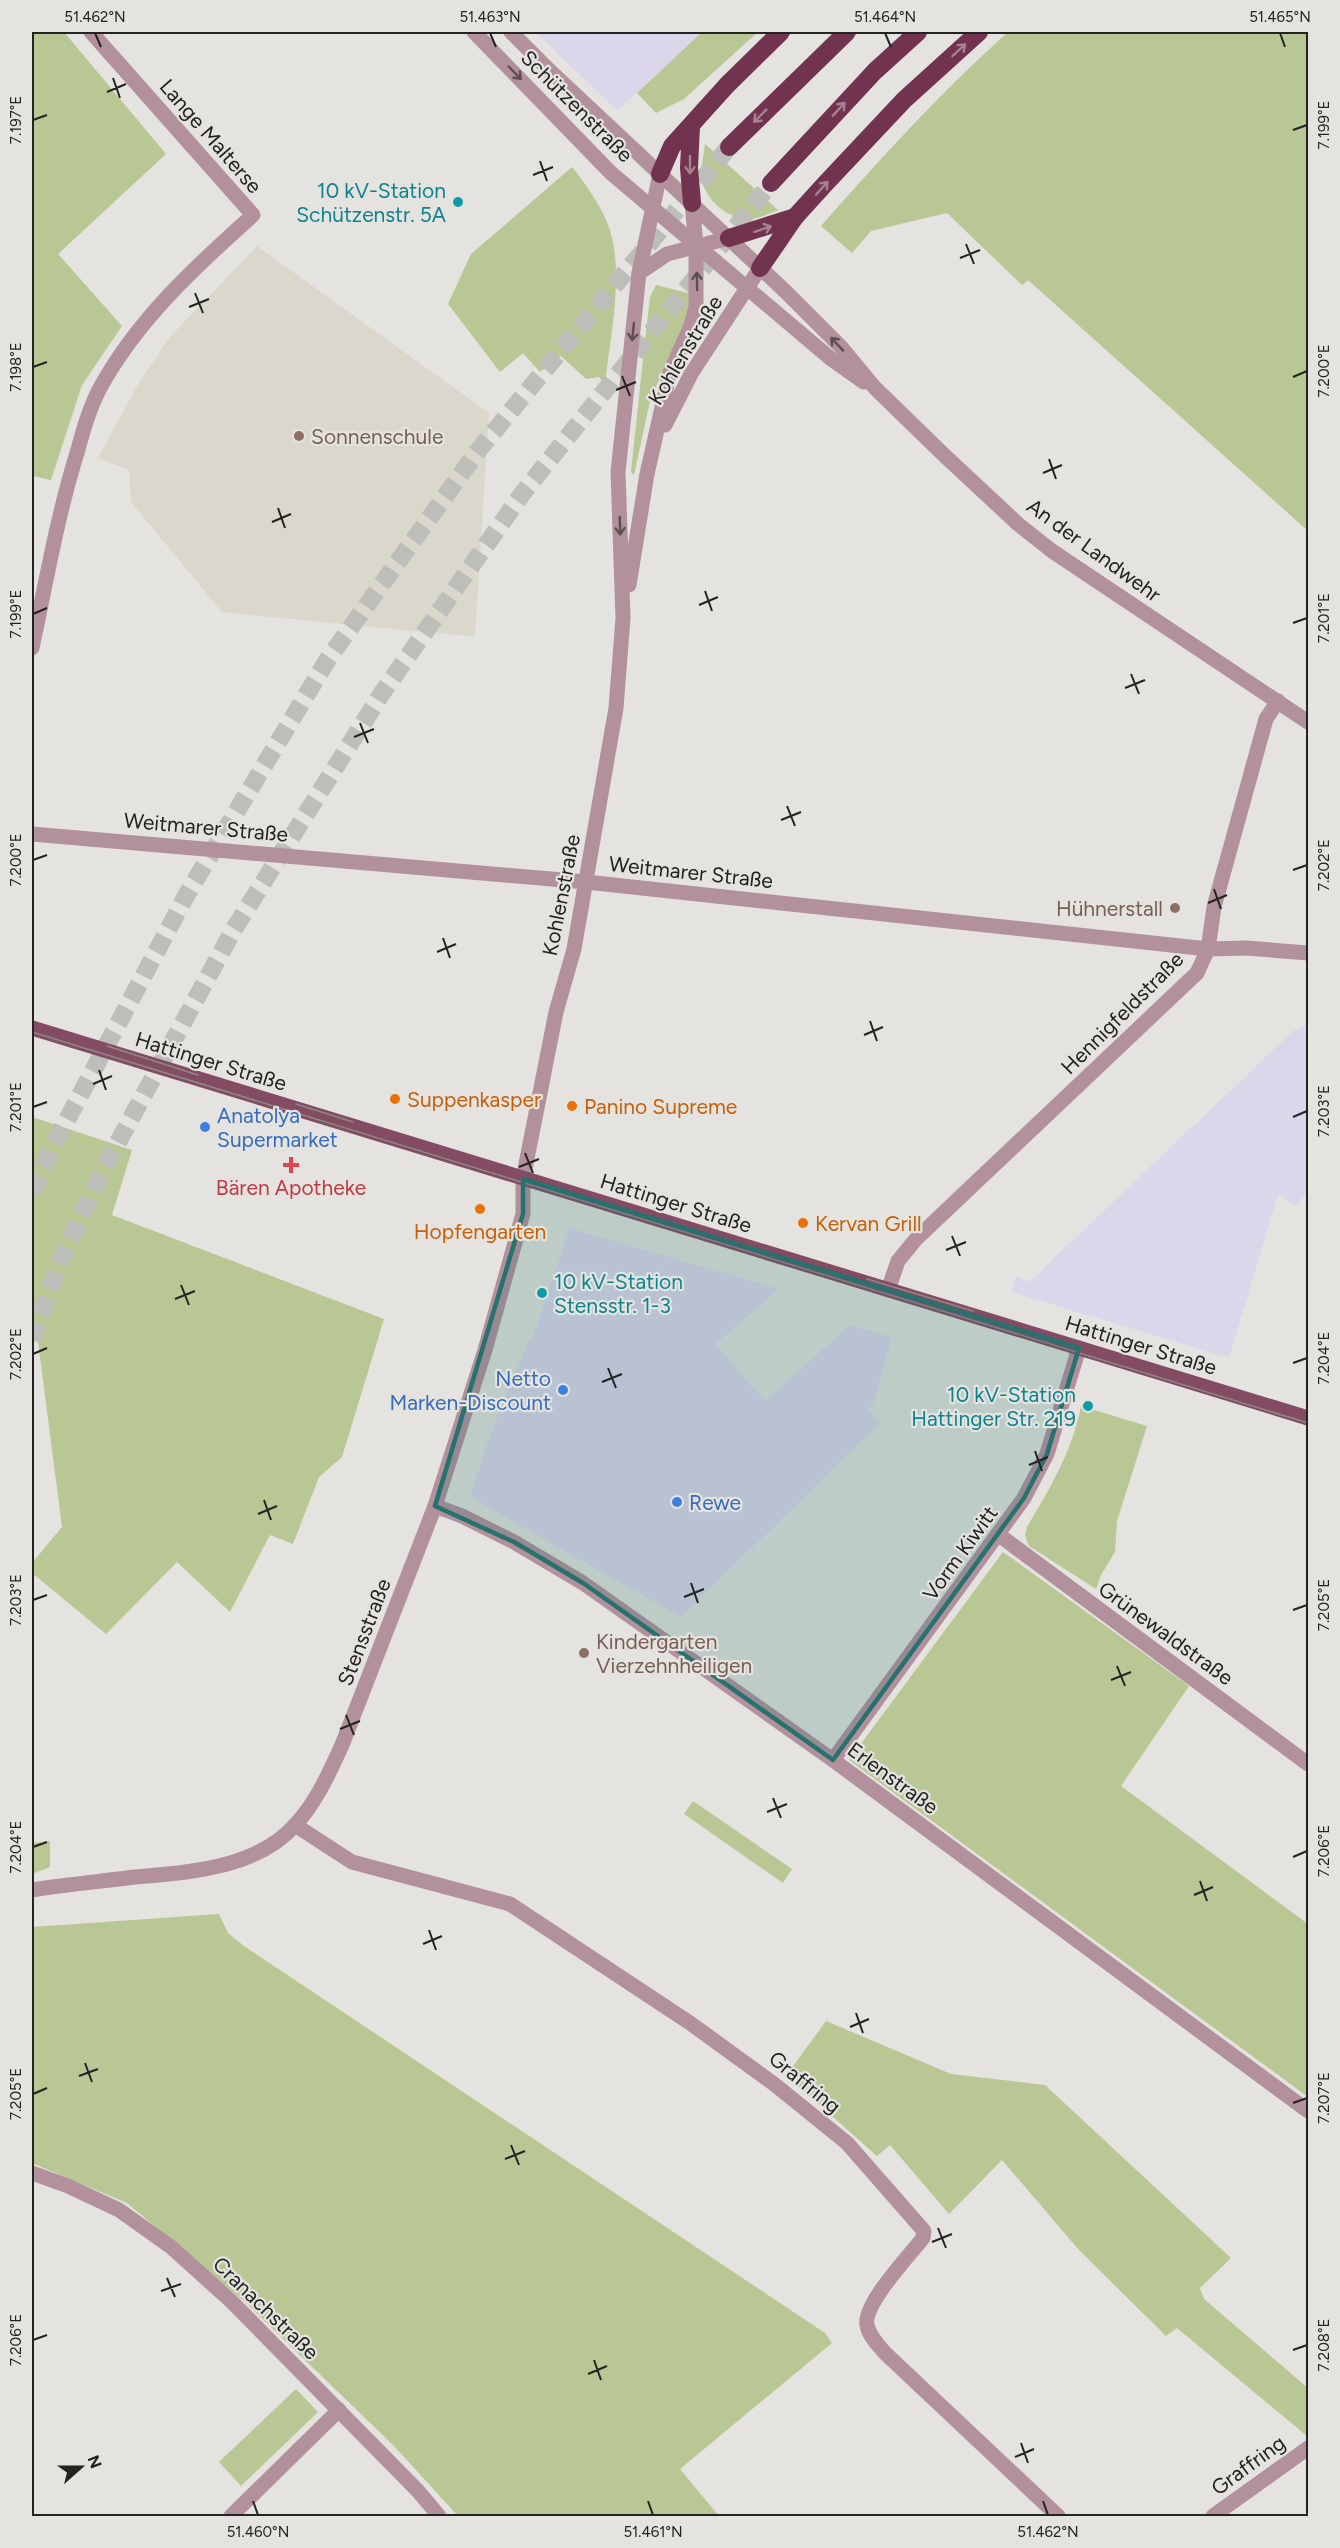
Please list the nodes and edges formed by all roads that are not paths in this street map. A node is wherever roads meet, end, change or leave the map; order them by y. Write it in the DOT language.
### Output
graph roads {
  1 [pos="91,32"];
  2 [pos="474,32"];
  3 [pos="511,32"];
  4 [pos="781,32"];
  5 [pos="847,32"];
  6 [pos="918,32"];
  7 [pos="979,32"];
  8 [pos="691,126"];
  9 [pos="729,147"];
  10 [pos="660,174"];
  11 [pos="771,183"];
  12 [pos="692,203"];
  13 [pos="652,207"];
  14 [pos="795,217"];
  15 [pos="729,238"];
  16 [pos="696,245"];
  17 [pos="760,267"];
  18 [pos="639,273"];
  19 [pos="747,288"];
  20 [pos="875,388"];
  21 [pos="651,458"];
  22 [pos="623,618"];
  23 [pos="32,648"];
  24 [pos="1278,701"];
  25 [pos="1308,722"];
  26 [pos="32,834"];
  27 [pos="586,882"];
  28 [pos="1208,949"];
  29 [pos="1308,952"];
  30 [pos="32,1028"];
  31 [pos="523,1179"];
  32 [pos="888,1290"];
  33 [pos="1079,1348"];
  34 [pos="1308,1419"];
  35 [pos="435,1506"];
  36 [pos="999,1535"];
  37 [pos="833,1760"];
  38 [pos="1308,1764"];
  39 [pos="295,1825"];
  40 [pos="32,1890"];
  41 [pos="1308,2111"];
  42 [pos="32,2173"];
  43 [pos="339,2410"];
  44 [pos="1308,2448"];
  45 [pos="231,2517"];
  46 [pos="439,2517"];
  47 [pos="1058,2517"];
  48 [pos="1213,2517"];
  1 -- 23 [label="street, Lange Malterse"];
  2 -- 13 [label="street, Schützenstraße, one-way"];
  3 -- 10 [label="street, Schützenstraße"];
  4 -- 8 [label="highway"];
  5 -- 9 [label="highway, one-way"];
  11 -- 6 [label="highway, one-way"];
  14 -- 7 [label="highway, one-way"];
  8 -- 10 [label="highway"];
  8 -- 12 [label="highway, one-way"];
  10 -- 12 [label="street, An der Landwehr"];
  10 -- 13 [label="street"];
  12 -- 15 [label="street, An der Landwehr"];
  12 -- 16 [label="street"];
  13 -- 16 [label="street, An der Landwehr"];
  13 -- 18 [label="street, Kohlenstraße"];
  15 -- 14 [label="highway, one-way"];
  14 -- 17 [label="highway"];
  15 -- 16 [label="street"];
  15 -- 17 [label="street, An der Landwehr"];
  16 -- 18 [label="street"];
  16 -- 19 [label="street, An der Landwehr"];
  21 -- 16 [label="street, Kohlenstraße, one-way"];
  17 -- 19 [label="street, Kohlenstraße"];
  20 -- 17 [label="street, An der Landwehr, one-way"];
  18 -- 22 [label="street, Kohlenstraße, one-way"];
  19 -- 20 [label="street, An der Landwehr"];
  19 -- 21 [label="street, Kohlenstraße"];
  20 -- 24 [label="street, An der Landwehr"];
  21 -- 22 [label="street, Kohlenstraße"];
  22 -- 27 [label="street, Kohlenstraße"];
  24 -- 25 [label="street, An der Landwehr"];
  24 -- 28 [label="street, Hennigfeldstraße"];
  26 -- 27 [label="street, Weitmarer Straße"];
  27 -- 28 [label="street, Weitmarer Straße"];
  27 -- 31 [label="street, Kohlenstraße"];
  28 -- 29 [label="street, Weitmarer Straße"];
  28 -- 32 [label="street, Hennigfeldstraße"];
  30 -- 31 [label="main road, Hattinger Straße"];
  31 -- 32 [label="main road, Hattinger Straße"];
  31 -- 35 [label="street, Stensstraße"];
  32 -- 33 [label="main road, Hattinger Straße"];
  33 -- 34 [label="main road, Hattinger Straße"];
  33 -- 36 [label="street, Vorm Kiwitt"];
  35 -- 37 [label="street, Erlenstraße"];
  35 -- 39 [label="street, Stensstraße"];
  36 -- 37 [label="street, Vorm Kiwitt"];
  36 -- 38 [label="street, Grünewaldstraße"];
  37 -- 41 [label="street, Erlenstraße"];
  39 -- 40 [label="street, Stensstraße"];
  39 -- 47 [label="street, Graffring"];
  42 -- 43 [label="street, Cranachstraße"];
  43 -- 45 [label="street"];
  43 -- 46 [label="street, Cranachstraße"];
  44 -- 48 [label="street, Graffring"];
}
